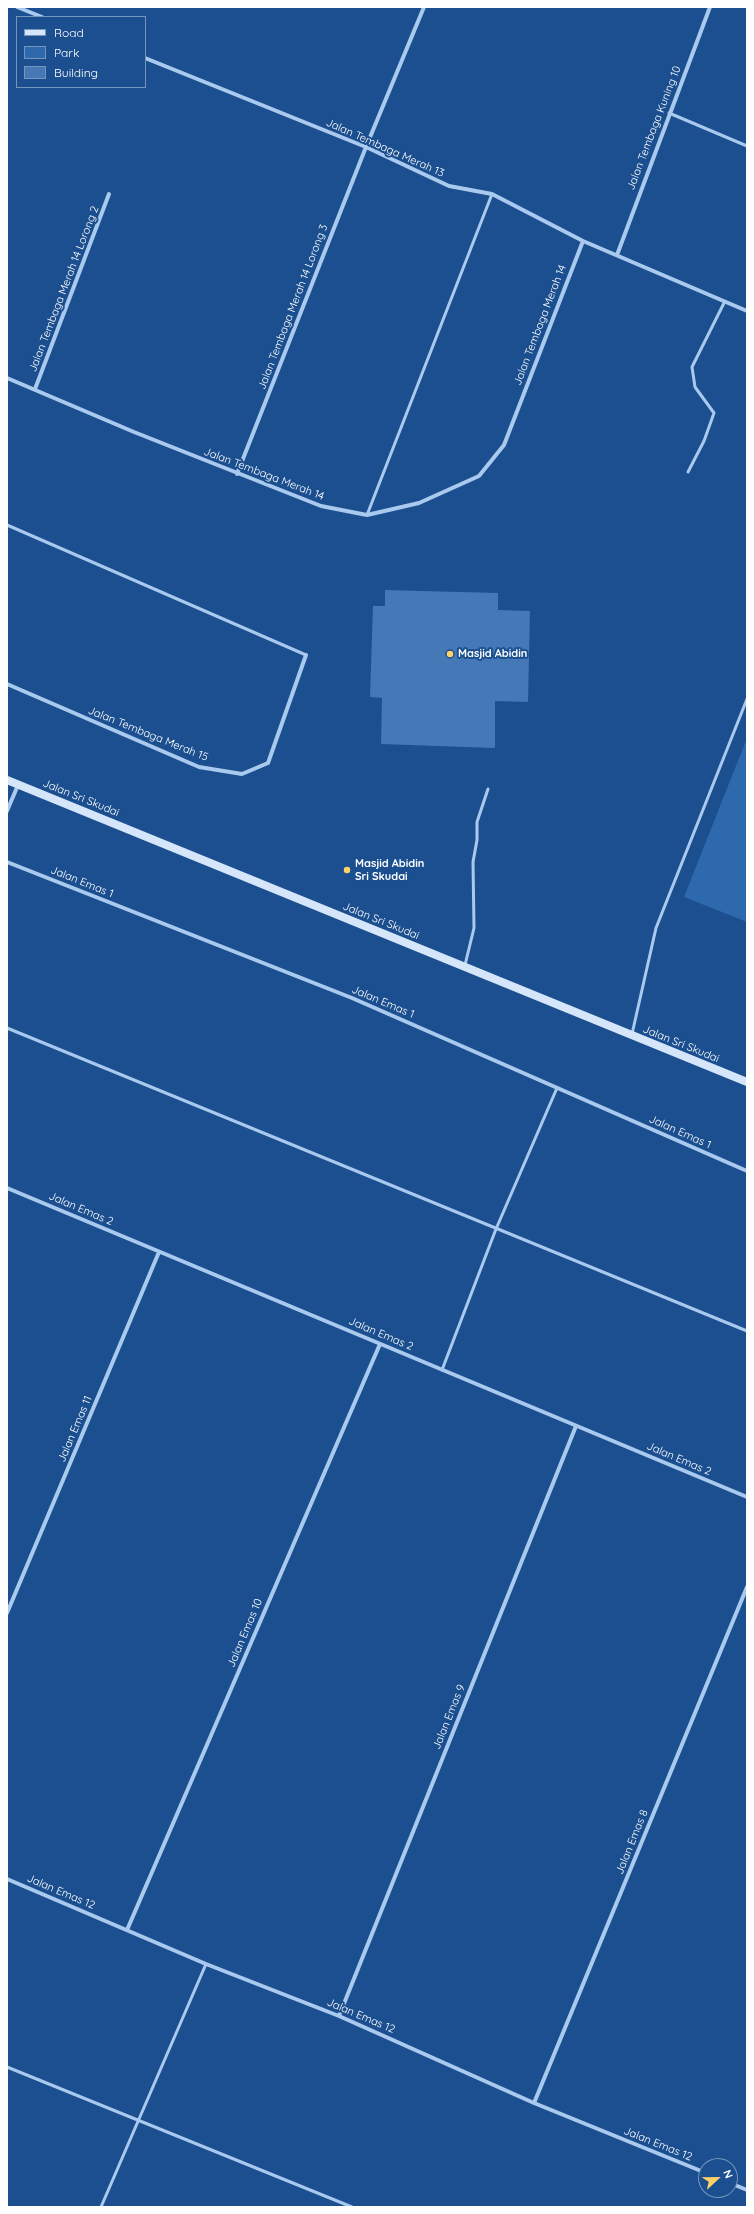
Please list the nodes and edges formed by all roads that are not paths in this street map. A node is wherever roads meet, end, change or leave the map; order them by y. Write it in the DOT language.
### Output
graph roads {
  1 [pos="17,7"];
  2 [pos="424,7"];
  3 [pos="710,7"];
  4 [pos="40,16"];
  5 [pos="146,58"];
  6 [pos="669,113"];
  7 [pos="747,146"];
  8 [pos="366,147"];
  9 [pos="109,194"];
  10 [pos="492,194"];
  11 [pos="583,241"];
  12 [pos="617,255"];
  13 [pos="724,303"];
  14 [pos="747,311"];
  15 [pos="7,378"];
  16 [pos="35,389"];
  17 [pos="688,472"];
  18 [pos="237,474"];
  19 [pos="368,515"];
  20 [pos="7,525"];
  21 [pos="306,655"];
  22 [pos="7,684"];
  23 [pos="747,699"];
  24 [pos="7,780"];
  25 [pos="18,784"];
  26 [pos="488,788"];
  27 [pos="7,811"];
  28 [pos="7,862"];
  29 [pos="464,967"];
  30 [pos="7,1028"];
  31 [pos="632,1036"];
  32 [pos="747,1082"];
  33 [pos="557,1088"];
  34 [pos="747,1171"];
  35 [pos="7,1188"];
  36 [pos="496,1229"];
  37 [pos="159,1252"];
  38 [pos="747,1331"];
  39 [pos="380,1344"];
  40 [pos="442,1370"];
  41 [pos="576,1426"];
  42 [pos="747,1497"];
  43 [pos="747,1587"];
  44 [pos="7,1613"];
  45 [pos="7,1879"];
  46 [pos="127,1930"];
  47 [pos="206,1964"];
  48 [pos="339,2016"];
  49 [pos="7,2067"];
  50 [pos="534,2103"];
  51 [pos="138,2120"];
  52 [pos="698,2170"];
  53 [pos="101,2207"];
  54 [pos="352,2207"];
  1 -- 4 [label="street"];
  2 -- 8 [label="street, Jalan Tembaga Merah 14 Lorong 3"];
  3 -- 6 [label="street, Jalan Tembaga Kuning 10"];
  5 -- 8 [label="street, Jalan Tembaga Merah 13"];
  6 -- 7 [label="lane"];
  6 -- 12 [label="street, Jalan Tembaga Kuning 10"];
  8 -- 10 [label="street, Jalan Tembaga Merah 13"];
  8 -- 18 [label="street, Jalan Tembaga Merah 14 Lorong 3"];
  9 -- 16 [label="street, Jalan Tembaga Merah 14 Lorong 2"];
  10 -- 11 [label="street, Jalan Tembaga Merah 13"];
  10 -- 19 [label="lane"];
  11 -- 12 [label="street, Jalan Tembaga Merah 13"];
  11 -- 19 [label="street, Jalan Tembaga Merah 14"];
  12 -- 13 [label="street, Jalan Tembaga Merah 13"];
  13 -- 14 [label="street, Jalan Tembaga Merah 13"];
  13 -- 17 [label="lane"];
  15 -- 16 [label="street, Jalan Tembaga Merah 14"];
  16 -- 18 [label="street, Jalan Tembaga Merah 14"];
  18 -- 19 [label="street, Jalan Tembaga Merah 14"];
  20 -- 21 [label="lane"];
  21 -- 22 [label="street, Jalan Tembaga Merah 15"];
  23 -- 31 [label="lane"];
  24 -- 25 [label="street, Jalan Sri Skudai"];
  25 -- 27 [label="street"];
  25 -- 29 [label="street, Jalan Sri Skudai"];
  26 -- 29 [label="lane"];
  28 -- 33 [label="street, Jalan Emas 1"];
  29 -- 31 [label="street, Jalan Sri Skudai"];
  30 -- 36 [label="lane"];
  31 -- 32 [label="street, Jalan Sri Skudai"];
  33 -- 34 [label="street, Jalan Emas 1"];
  33 -- 36 [label="lane"];
  35 -- 37 [label="street, Jalan Emas 2"];
  36 -- 38 [label="lane"];
  36 -- 40 [label="lane"];
  37 -- 39 [label="street, Jalan Emas 2"];
  37 -- 44 [label="street, Jalan Emas 11"];
  39 -- 40 [label="street, Jalan Emas 2"];
  39 -- 46 [label="street, Jalan Emas 10"];
  40 -- 41 [label="street, Jalan Emas 2"];
  41 -- 42 [label="street, Jalan Emas 2"];
  41 -- 48 [label="street, Jalan Emas 9"];
  43 -- 50 [label="street, Jalan Emas 8"];
  45 -- 46 [label="street, Jalan Emas 12"];
  46 -- 47 [label="street, Jalan Emas 12"];
  47 -- 48 [label="street, Jalan Emas 12"];
  47 -- 51 [label="lane"];
  48 -- 50 [label="street, Jalan Emas 12"];
  49 -- 51 [label="lane"];
  50 -- 52 [label="street, Jalan Emas 12"];
  51 -- 53 [label="lane"];
  51 -- 54 [label="lane"];
}
